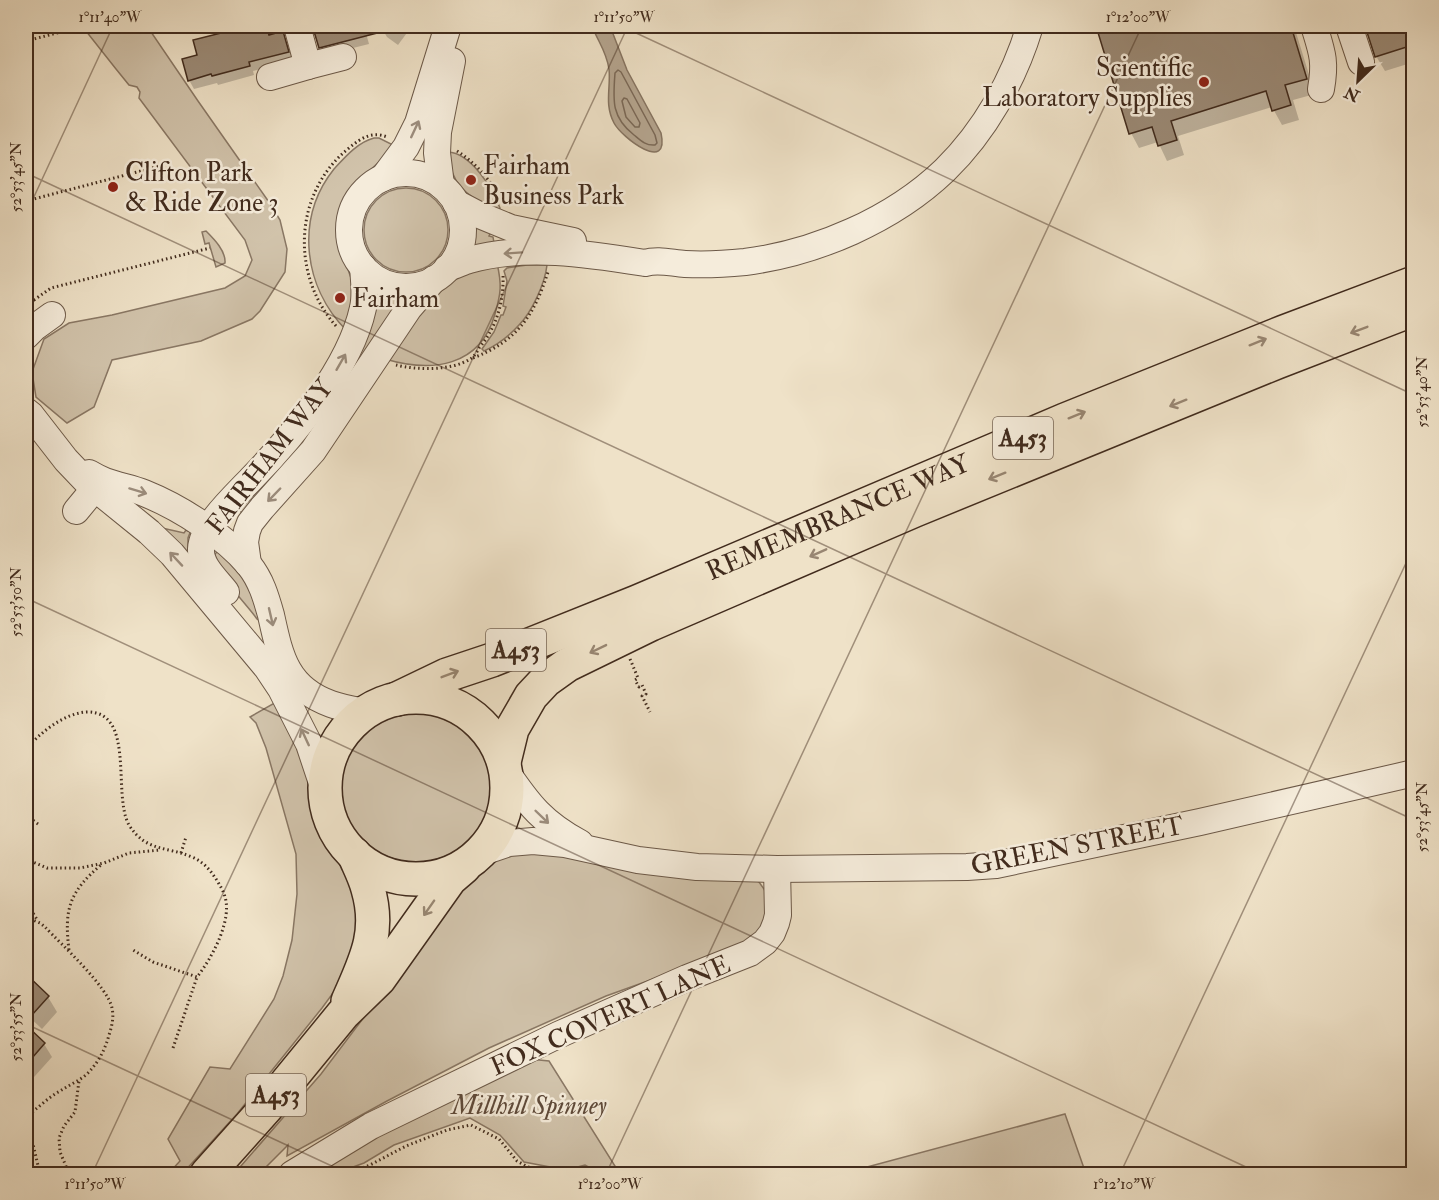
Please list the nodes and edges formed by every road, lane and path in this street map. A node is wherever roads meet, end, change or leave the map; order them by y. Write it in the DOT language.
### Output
graph roads {
  1 [pos="297,26"];
  2 [pos="447,26"];
  3 [pos="458,26"];
  4 [pos="1030,26"];
  5 [pos="1314,26"];
  6 [pos="1349,26"];
  7 [pos="68,28"];
  8 [pos="26,41"];
  9 [pos="343,57"];
  10 [pos="308,66"];
  11 [pos="270,77"];
  12 [pos="393,140"];
  13 [pos="437,149"];
  14 [pos="160,166"];
  15 [pos="383,178"];
  16 [pos="448,194"];
  17 [pos="26,201"];
  18 [pos="498,223"];
  19 [pos="210,248"];
  20 [pos="499,254"];
  21 [pos="654,261"];
  22 [pos="363,267"];
  23 [pos="550,267"];
  24 [pos="441,274"];
  25 [pos="1413,283"];
  26 [pos="26,289"];
  27 [pos="1413,309"];
  28 [pos="26,322"];
  29 [pos="341,331"];
  30 [pos="26,336"];
  31 [pos="471,358"];
  32 [pos="394,364"];
  33 [pos="27,410"];
  34 [pos="66,460"];
  35 [pos="95,489"];
  36 [pos="76,511"];
  37 [pos="208,529"];
  38 [pos="248,564"];
  39 [pos="630,659"];
  40 [pos="267,668"];
  41 [pos="397,699"];
  42 [pos="366,712"];
  43 [pos="650,712"];
  44 [pos="26,749"];
  45 [pos="505,766"];
  46 [pos="1413,773"];
  47 [pos="326,792"];
  48 [pos="26,815"];
  49 [pos="38,824"];
  50 [pos="186,837"];
  51 [pos="168,850"];
  52 [pos="593,851"];
  53 [pos="181,853"];
  54 [pos="354,854"];
  55 [pos="26,859"];
  56 [pos="474,859"];
  57 [pos="104,863"];
  58 [pos="777,869"];
  59 [pos="26,903"];
  60 [pos="26,917"];
  61 [pos="39,923"];
  62 [pos="133,950"];
  63 [pos="70,952"];
  64 [pos="197,977"];
  65 [pos="343,1014"];
  66 [pos="173,1048"];
  67 [pos="79,1080"];
  68 [pos="26,1108"];
  69 [pos="31,1113"];
  70 [pos="68,1171"];
  71 [pos="40,1174"];
  72 [pos="207,1174"];
  73 [pos="292,1174"];
  74 [pos="346,1174"];
  75 [pos="559,1174"];
  1 -- 10 [label="street"];
  15 -- 2 [label="street, one-way"];
  3 -- 13 [label="street"];
  4 -- 21 [label="street"];
  5 -- 6 [label="street"];
  7 -- 8 [label="path"];
  9 -- 10 [label="street"];
  10 -- 11 [label="street"];
  12 -- 29 [label="path"];
  13 -- 16 [label="street"];
  13 -- 18 [label="path"];
  14 -- 17 [label="path"];
  15 -- 16 [label="street"];
  15 -- 22 [label="street"];
  16 -- 18 [label="street"];
  16 -- 24 [label="street"];
  18 -- 21 [label="street"];
  19 -- 26 [label="path"];
  21 -- 20 [label="street, one-way"];
  20 -- 24 [label="street"];
  20 -- 31 [label="path"];
  22 -- 24 [label="street"];
  37 -- 22 [label="street, FAIRHAM WAY, one-way"];
  23 -- 31 [label="path"];
  24 -- 38 [label="street, FAIRHAM WAY, one-way"];
  41 -- 25 [label="highway, REMEMBRANCE WAY / A453, one-way"];
  27 -- 45 [label="highway, REMEMBRANCE WAY / A453, one-way"];
  28 -- 30 [label="street"];
  31 -- 32 [label="path"];
  33 -- 34 [label="street"];
  34 -- 35 [label="street"];
  34 -- 37 [label="street, one-way"];
  35 -- 36 [label="street"];
  40 -- 35 [label="street, one-way"];
  37 -- 38 [label="street"];
  37 -- 40 [label="street, FAIRHAM WAY"];
  38 -- 42 [label="street, one-way"];
  39 -- 43 [label="path"];
  47 -- 40 [label="street, one-way"];
  41 -- 42 [label="highway"];
  41 -- 45 [label="highway"];
  42 -- 47 [label="highway"];
  44 -- 51 [label="path"];
  45 -- 52 [label="street, GREEN STREET, one-way"];
  45 -- 56 [label="highway"];
  46 -- 58 [label="street, GREEN STREET"];
  47 -- 54 [label="highway"];
  48 -- 49 [label="path"];
  50 -- 53 [label="path"];
  51 -- 53 [label="path"];
  51 -- 57 [label="path"];
  52 -- 56 [label="street, GREEN STREET"];
  52 -- 58 [label="street, GREEN STREET"];
  53 -- 64 [label="path"];
  54 -- 56 [label="highway"];
  54 -- 65 [label="highway, A453"];
  55 -- 57 [label="path"];
  56 -- 65 [label="highway, A453, one-way"];
  57 -- 63 [label="path"];
  58 -- 73 [label="street, FOX COVERT LANE"];
  59 -- 61 [label="path"];
  60 -- 61 [label="path"];
  61 -- 63 [label="path"];
  62 -- 64 [label="path"];
  63 -- 67 [label="path"];
  64 -- 66 [label="path"];
  65 -- 72 [label="highway, A453"];
  67 -- 69 [label="path"];
  67 -- 70 [label="path"];
  68 -- 69 [label="path"];
  69 -- 71 [label="path"];
  74 -- 75 [label="path"];
}
